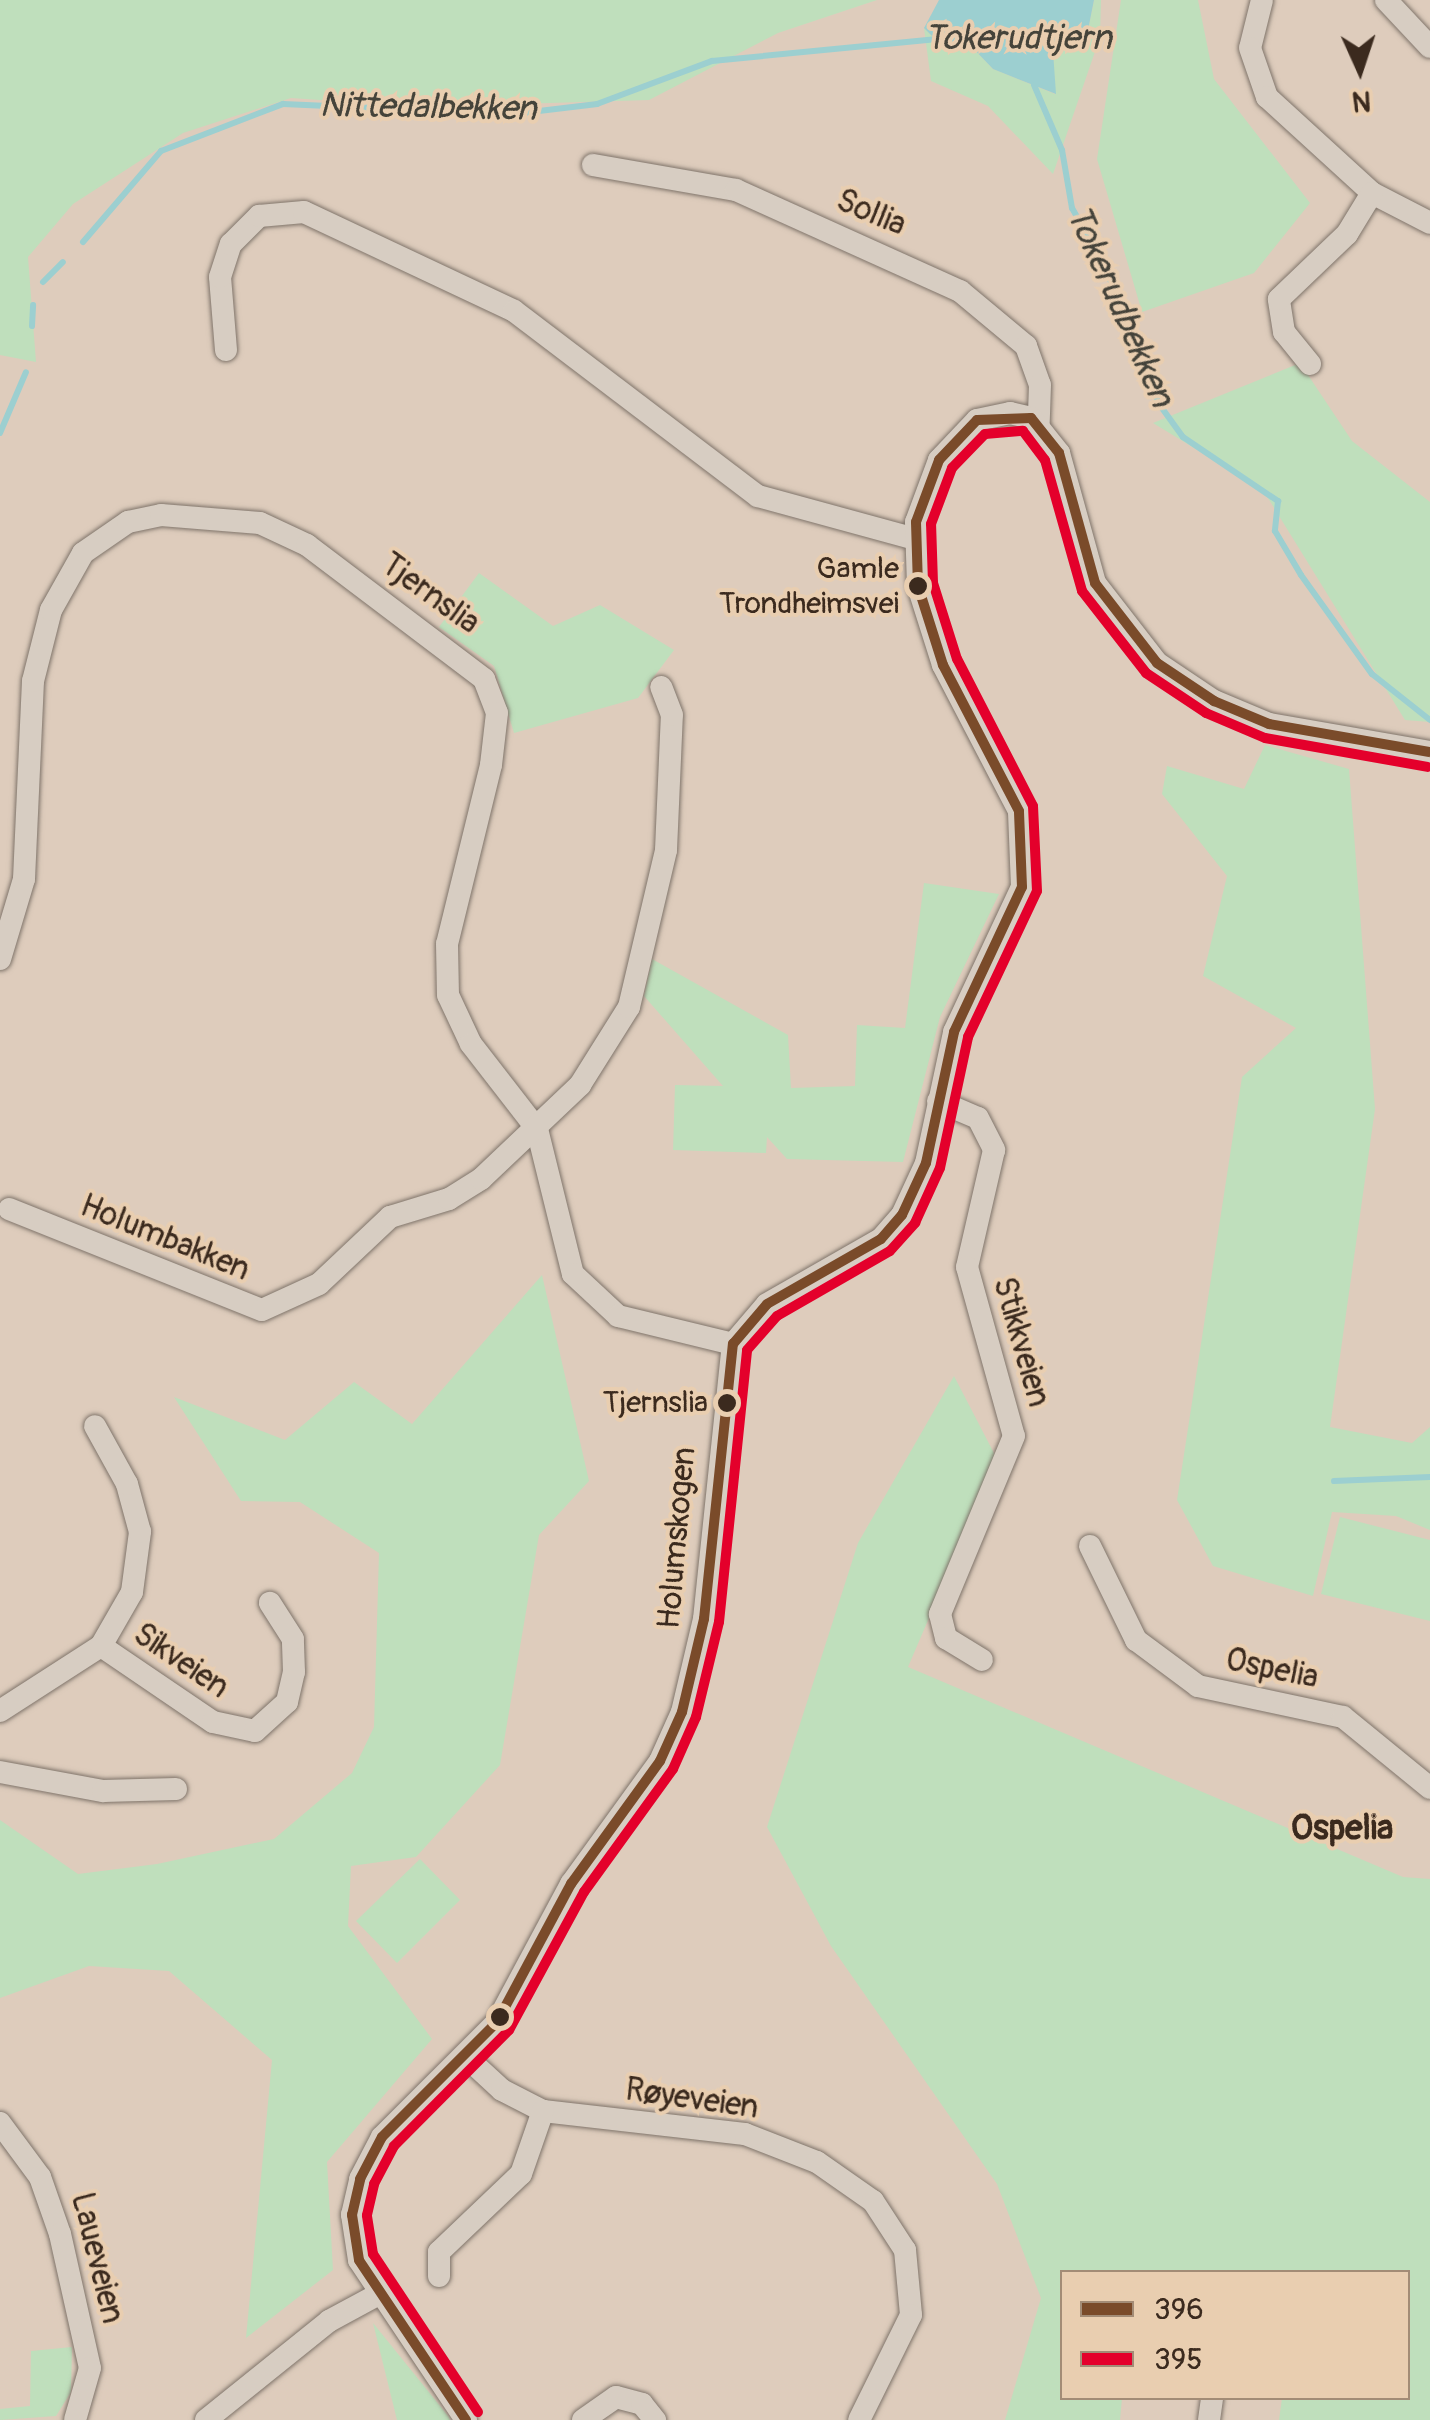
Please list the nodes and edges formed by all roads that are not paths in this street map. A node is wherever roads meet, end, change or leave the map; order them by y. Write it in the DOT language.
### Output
graph roads {
  1 [pos="1262,0"];
  2 [pos="1386,0"];
  3 [pos="1430,47"];
  4 [pos="593,166"];
  5 [pos="1372,193"];
  6 [pos="1430,223"];
  7 [pos="226,350"];
  8 [pos="1310,364"];
  9 [pos="1038,423"];
  10 [pos="915,539"];
  11 [pos="661,687"];
  12 [pos="1430,752"];
  13 [pos="0,959"];
  14 [pos="938,1101"];
  15 [pos="537,1129"];
  16 [pos="9,1208"];
  17 [pos="732,1344"];
  18 [pos="95,1426"];
  19 [pos="1090,1546"];
  20 [pos="270,1603"];
  21 [pos="101,1646"];
  22 [pos="982,1660"];
  23 [pos="0,1711"];
  24 [pos="0,1772"];
  25 [pos="1430,1788"];
  26 [pos="176,1789"];
  27 [pos="458,2061"];
  28 [pos="543,2111"];
  29 [pos="0,2124"];
  30 [pos="439,2276"];
  31 [pos="377,2295"];
  32 [pos="75,2420"];
  33 [pos="206,2420"];
  34 [pos="466,2420"];
  35 [pos="583,2420"];
  36 [pos="656,2420"];
  37 [pos="859,2420"];
  1 -- 5 [label="street"];
  2 -- 3 [label="street"];
  4 -- 9 [label="street, Sollia"];
  5 -- 6 [label="street"];
  5 -- 8 [label="street"];
  7 -- 10 [label="street"];
  9 -- 10 [label="street"];
  9 -- 12 [label="street"];
  10 -- 14 [label="street"];
  11 -- 15 [label="street, Holumbakken"];
  13 -- 15 [label="street, Tjernslia"];
  14 -- 17 [label="street"];
  14 -- 22 [label="street, Stikkveien"];
  15 -- 16 [label="street, Holumbakken"];
  15 -- 17 [label="street, Tjernslia"];
  17 -- 27 [label="street, Holumskogen"];
  18 -- 21 [label="street, Sikveien"];
  19 -- 25 [label="street, Ospelia"];
  20 -- 21 [label="street, Sikveien"];
  21 -- 23 [label="street, Sikveien"];
  24 -- 26 [label="street"];
  27 -- 28 [label="street, Røyeveien"];
  27 -- 31 [label="street, Holumskogen"];
  28 -- 30 [label="street"];
  28 -- 37 [label="street, Røyeveien"];
  29 -- 32 [label="street, Laueveien"];
  31 -- 33 [label="street"];
  31 -- 34 [label="street, Holumskogen"];
  35 -- 36 [label="street"];
}
